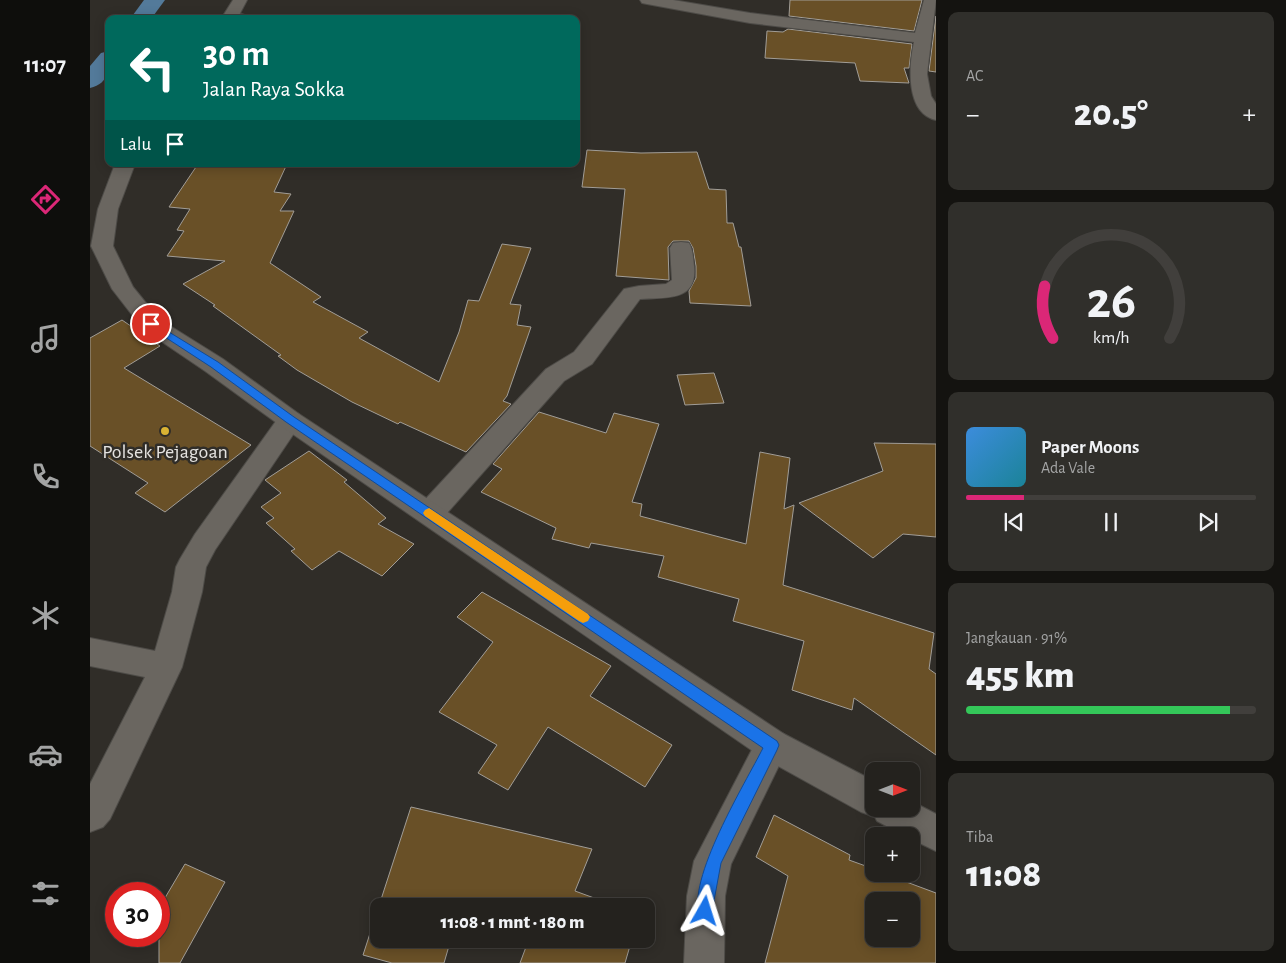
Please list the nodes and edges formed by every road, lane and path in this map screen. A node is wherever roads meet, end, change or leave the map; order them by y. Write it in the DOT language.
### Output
graph roads {
  1 [pos="240,0"];
  2 [pos="647,0"];
  3 [pos="931,0"];
  4 [pos="236,15"];
  5 [pos="921,38"];
  6 [pos="936,115"];
  7 [pos="124,167"];
  8 [pos="681,248"];
  9 [pos="290,420"];
  10 [pos="430,513"];
  11 [pos="90,652"];
  12 [pos="166,667"];
  13 [pos="772,745"];
  14 [pos="865,795"];
  15 [pos="90,815"];
  16 [pos="907,818"];
  17 [pos="936,833"];
  18 [pos="704,963"];
  1 -- 4 [label="street"];
  2 -- 5 [label="street"];
  3 -- 5 [label="street"];
  5 -- 6 [label="street"];
  7 -- 9 [label="street"];
  8 -- 10 [label="street"];
  9 -- 10 [label="street"];
  9 -- 12 [label="street"];
  10 -- 13 [label="street"];
  11 -- 12 [label="street"];
  12 -- 15 [label="street"];
  13 -- 14 [label="street"];
  13 -- 18 [label="street"];
  16 -- 17 [label="street"];
}
